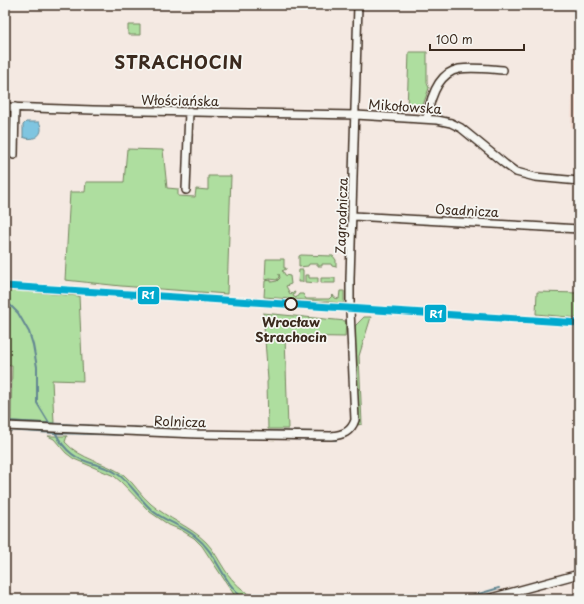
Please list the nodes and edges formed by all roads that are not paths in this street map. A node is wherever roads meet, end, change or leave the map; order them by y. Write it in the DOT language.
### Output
graph roads {
  1 [pos="358,5"];
  2 [pos="503,70"];
  3 [pos="5,107"];
  4 [pos="16,107"];
  5 [pos="189,111"];
  6 [pos="356,115"];
  7 [pos="427,118"];
  8 [pos="14,155"];
  9 [pos="579,182"];
  10 [pos="186,190"];
  11 [pos="353,216"];
  12 [pos="579,229"];
  13 [pos="5,426"];
  14 [pos="352,427"];
  15 [pos="579,574"];
  16 [pos="487,599"];
  1 -- 6 [label="street, Zagrodnicza"];
  2 -- 7 [label="street"];
  3 -- 4 [label="street, Włościańska"];
  4 -- 5 [label="street, Włościańska"];
  4 -- 8 [label="street"];
  5 -- 6 [label="street, Włościańska"];
  5 -- 10 [label="street"];
  6 -- 7 [label="street, Mikołowska"];
  6 -- 11 [label="street, Zagrodnicza"];
  7 -- 9 [label="street, Mikołowska"];
  11 -- 12 [label="street, Osadnicza"];
  11 -- 14 [label="street, Zagrodnicza"];
  13 -- 14 [label="street, Rolnicza"];
  15 -- 16 [label="street"];
}
